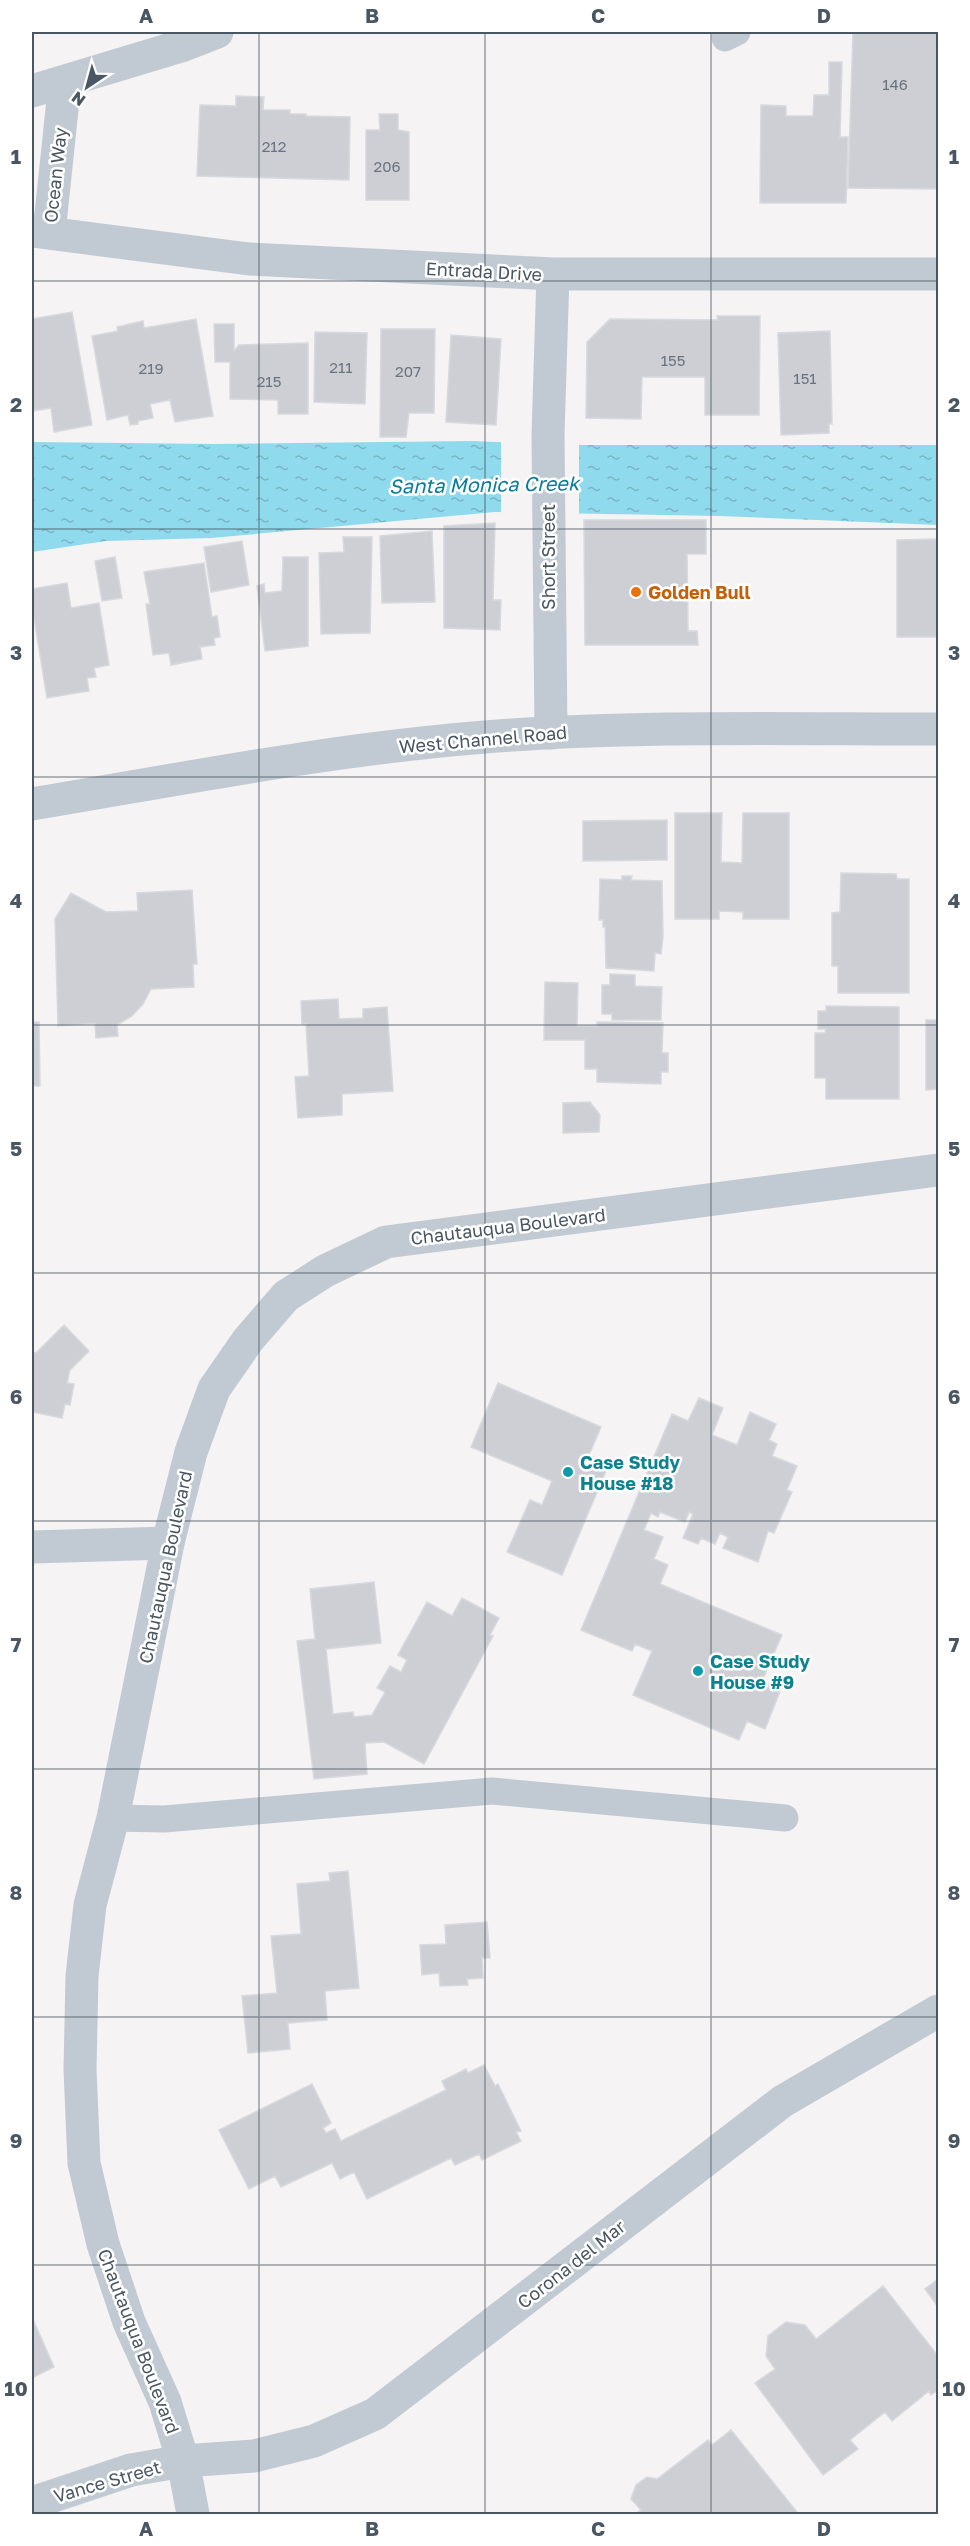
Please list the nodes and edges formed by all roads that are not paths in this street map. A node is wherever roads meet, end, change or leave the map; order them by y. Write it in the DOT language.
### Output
graph roads {
  1 [pos="217,32"];
  2 [pos="65,81"];
  3 [pos="32,91"];
  4 [pos="40,232"];
  5 [pos="553,274"];
  6 [pos="939,274"];
  7 [pos="939,729"];
  8 [pos="551,733"];
  9 [pos="32,804"];
  10 [pos="939,1170"];
  11 [pos="168,1543"];
  12 [pos="32,1547"];
  13 [pos="113,1818"];
  14 [pos="785,1818"];
  15 [pos="939,2011"];
  16 [pos="183,2461"];
  17 [pos="32,2504"];
  18 [pos="193,2514"];
  1 -- 2 [label="street"];
  2 -- 3 [label="street"];
  2 -- 4 [label="street, Ocean Way"];
  4 -- 5 [label="street, Entrada Drive"];
  5 -- 6 [label="street, Entrada Drive"];
  5 -- 8 [label="street, Short Street"];
  7 -- 8 [label="street, West Channel Road"];
  8 -- 9 [label="street, West Channel Road"];
  10 -- 11 [label="street, Chautauqua Boulevard"];
  11 -- 12 [label="street"];
  11 -- 13 [label="street, Chautauqua Boulevard"];
  13 -- 14 [label="lane"];
  13 -- 16 [label="street, Chautauqua Boulevard"];
  15 -- 16 [label="street, Corona del Mar"];
  16 -- 17 [label="street, Vance Street"];
  16 -- 18 [label="street, Chautauqua Boulevard"];
}
